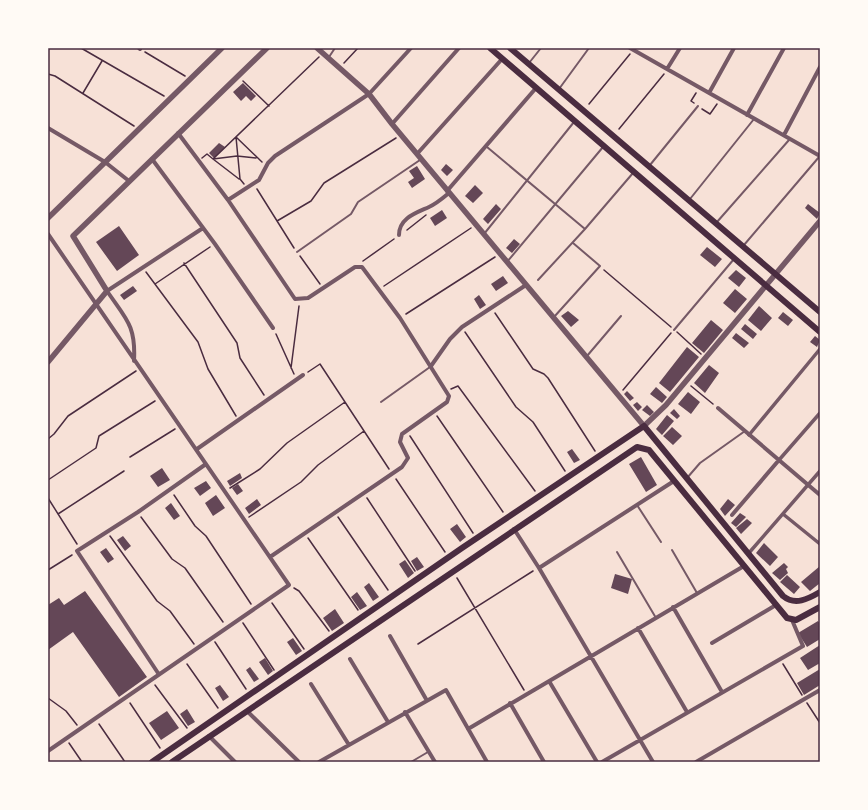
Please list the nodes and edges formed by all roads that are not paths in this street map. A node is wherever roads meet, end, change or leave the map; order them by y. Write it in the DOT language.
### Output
graph roads {
  1 [pos="222,48"];
  2 [pos="267,48"];
  3 [pos="317,48"];
  4 [pos="335,48"];
  5 [pos="411,48"];
  6 [pos="459,48"];
  7 [pos="490,48"];
  8 [pos="510,48"];
  9 [pos="541,48"];
  10 [pos="588,48"];
  11 [pos="680,48"];
  12 [pos="734,48"];
  13 [pos="784,48"];
  14 [pos="632,49"];
  15 [pos="328,58"];
  16 [pos="502,59"];
  17 [pos="528,63"];
  18 [pos="820,67"];
  19 [pos="668,69"];
  20 [pos="536,88"];
  21 [pos="558,89"];
  22 [pos="709,93"];
  23 [pos="369,94"];
  24 [pos="698,106"];
  25 [pos="747,115"];
  26 [pos="754,119"];
  27 [pos="575,122"];
  28 [pos="392,124"];
  29 [pos="48,128"];
  30 [pos="178,133"];
  31 [pos="784,135"];
  32 [pos="790,139"];
  33 [pos="487,146"];
  34 [pos="604,146"];
  35 [pos="417,154"];
  36 [pos="820,156"];
  37 [pos="152,159"];
  38 [pos="421,159"];
  39 [pos="105,162"];
  40 [pos="649,166"];
  41 [pos="634,172"];
  42 [pos="129,181"];
  43 [pos="526,181"];
  44 [pos="448,192"];
  45 [pos="228,200"];
  46 [pos="689,200"];
  47 [pos="554,204"];
  48 [pos="48,218"];
  49 [pos="820,221"];
  50 [pos="716,223"];
  51 [pos="203,228"];
  52 [pos="585,229"];
  53 [pos="48,234"];
  54 [pos="484,234"];
  55 [pos="399,235"];
  56 [pos="573,243"];
  57 [pos="743,246"];
  58 [pos="297,252"];
  59 [pos="734,258"];
  60 [pos="507,262"];
  61 [pos="775,274"];
  62 [pos="538,280"];
  63 [pos="526,285"];
  64 [pos="766,285"];
  65 [pos="107,291"];
  66 [pos="96,305"];
  67 [pos="820,312"];
  68 [pos="621,316"];
  69 [pos="553,318"];
  70 [pos="273,328"];
  71 [pos="674,330"];
  72 [pos="820,332"];
  73 [pos="820,350"];
  74 [pos="586,357"];
  75 [pos="48,362"];
  76 [pos="134,362"];
  77 [pos="431,366"];
  78 [pos="303,375"];
  79 [pos="381,402"];
  80 [pos="718,408"];
  81 [pos="820,413"];
  82 [pos="644,426"];
  83 [pos="747,433"];
  84 [pos="197,449"];
  85 [pos="779,460"];
  86 [pos="206,464"];
  87 [pos="820,471"];
  88 [pos="686,478"];
  89 [pos="674,481"];
  90 [pos="808,485"];
  91 [pos="820,495"];
  92 [pos="637,505"];
  93 [pos="783,514"];
  94 [pos="732,515"];
  95 [pos="514,529"];
  96 [pos="660,542"];
  97 [pos="820,544"];
  98 [pos="672,550"];
  99 [pos="617,552"];
  100 [pos="748,554"];
  101 [pos="270,557"];
  102 [pos="744,566"];
  103 [pos="539,568"];
  104 [pos="820,592"];
  105 [pos="697,593"];
  106 [pos="776,605"];
  107 [pos="820,607"];
  108 [pos="673,608"];
  109 [pos="656,618"];
  110 [pos="792,620"];
  111 [pos="638,628"];
  112 [pos="390,636"];
  113 [pos="712,643"];
  114 [pos="590,656"];
  115 [pos="350,659"];
  116 [pos="158,674"];
  117 [pos="549,680"];
  118 [pos="311,684"];
  119 [pos="820,690"];
  120 [pos="722,692"];
  121 [pos="426,699"];
  122 [pos="510,704"];
  123 [pos="247,711"];
  124 [pos="405,712"];
  125 [pos="687,712"];
  126 [pos="388,722"];
  127 [pos="468,729"];
  128 [pos="209,736"];
  129 [pos="185,740"];
  130 [pos="639,740"];
  131 [pos="349,745"];
  132 [pos="192,748"];
  133 [pos="48,751"];
  134 [pos="428,752"];
  135 [pos="152,762"];
  136 [pos="172,762"];
  137 [pos="235,762"];
  138 [pos="300,762"];
  139 [pos="319,762"];
  140 [pos="410,762"];
  141 [pos="435,762"];
  142 [pos="487,762"];
  143 [pos="544,762"];
  144 [pos="597,762"];
  145 [pos="602,762"];
  146 [pos="653,762"];
  147 [pos="696,762"];
  1 -- 39 [label="street"];
  2 -- 30 [label="street"];
  3 -- 15 [label="street"];
  4 -- 15 [label="lane"];
  5 -- 23 [label="street"];
  6 -- 28 [label="street"];
  7 -- 16 [label="main road"];
  8 -- 17 [label="main road"];
  9 -- 17 [label="lane"];
  10 -- 21 [label="lane"];
  11 -- 19 [label="street"];
  12 -- 22 [label="street"];
  13 -- 25 [label="street"];
  14 -- 19 [label="street"];
  15 -- 23 [label="street"];
  16 -- 20 [label="main road"];
  16 -- 35 [label="street"];
  17 -- 21 [label="main road"];
  18 -- 31 [label="street"];
  19 -- 22 [label="street"];
  20 -- 27 [label="main road"];
  20 -- 33 [label="street"];
  21 -- 40 [label="main road"];
  22 -- 25 [label="street"];
  23 -- 28 [label="street"];
  23 -- 45 [label="street"];
  24 -- 40 [label="lane"];
  25 -- 26 [label="street"];
  26 -- 31 [label="street"];
  26 -- 46 [label="lane"];
  27 -- 34 [label="main road"];
  27 -- 43 [label="lane"];
  28 -- 35 [label="street"];
  29 -- 39 [label="street"];
  30 -- 37 [label="street"];
  30 -- 45 [label="street"];
  31 -- 32 [label="street"];
  32 -- 36 [label="street"];
  32 -- 50 [label="lane"];
  33 -- 43 [label="lane"];
  33 -- 44 [label="street"];
  34 -- 41 [label="main road"];
  34 -- 47 [label="lane"];
  35 -- 38 [label="street"];
  36 -- 57 [label="lane"];
  37 -- 42 [label="street"];
  37 -- 51 [label="street"];
  38 -- 44 [label="street"];
  38 -- 58 [label="lane"];
  39 -- 42 [label="street"];
  39 -- 48 [label="street"];
  40 -- 46 [label="main road"];
  41 -- 52 [label="lane"];
  41 -- 59 [label="main road"];
  42 -- 65 [label="street"];
  43 -- 47 [label="lane"];
  43 -- 54 [label="lane"];
  44 -- 54 [label="street"];
  44 -- 55 [label="street"];
  45 -- 77 [label="street"];
  46 -- 50 [label="main road"];
  47 -- 52 [label="lane"];
  47 -- 60 [label="lane"];
  49 -- 61 [label="street"];
  50 -- 57 [label="main road"];
  51 -- 65 [label="street"];
  51 -- 70 [label="street"];
  52 -- 56 [label="lane"];
  53 -- 66 [label="street"];
  54 -- 60 [label="street"];
  56 -- 62 [label="lane"];
  56 -- 69 [label="lane"];
  57 -- 61 [label="main road"];
  59 -- 64 [label="main road"];
  59 -- 71 [label="lane"];
  60 -- 63 [label="street"];
  61 -- 64 [label="street"];
  61 -- 67 [label="main road"];
  63 -- 69 [label="street"];
  63 -- 77 [label="street"];
  64 -- 72 [label="main road"];
  64 -- 82 [label="street"];
  65 -- 66 [label="street"];
  65 -- 76 [label="street"];
  66 -- 75 [label="street"];
  66 -- 76 [label="street"];
  68 -- 74 [label="lane"];
  69 -- 74 [label="street"];
  73 -- 83 [label="street"];
  74 -- 82 [label="street"];
  76 -- 84 [label="street"];
  77 -- 79 [label="lane"];
  77 -- 101 [label="street"];
  78 -- 84 [label="street"];
  80 -- 83 [label="street"];
  81 -- 85 [label="street"];
  82 -- 88 [label="main road"];
  82 -- 129 [label="main road"];
  83 -- 85 [label="street"];
  83 -- 88 [label="lane"];
  84 -- 86 [label="street"];
  85 -- 90 [label="street"];
  85 -- 94 [label="street"];
  86 -- 101 [label="street"];
  86 -- 116 [label="street"];
  87 -- 90 [label="street"];
  88 -- 100 [label="main road"];
  89 -- 92 [label="street"];
  89 -- 95 [label="main road"];
  89 -- 102 [label="main road"];
  90 -- 91 [label="street"];
  90 -- 93 [label="street"];
  92 -- 96 [label="lane"];
  92 -- 103 [label="street"];
  93 -- 97 [label="street"];
  93 -- 100 [label="street"];
  95 -- 103 [label="street"];
  95 -- 123 [label="main road"];
  98 -- 105 [label="lane"];
  99 -- 109 [label="lane"];
  100 -- 104 [label="main road"];
  101 -- 116 [label="street"];
  102 -- 105 [label="street"];
  102 -- 106 [label="main road"];
  103 -- 114 [label="street"];
  105 -- 108 [label="street"];
  106 -- 110 [label="main road"];
  106 -- 113 [label="street"];
  107 -- 110 [label="main road"];
  108 -- 109 [label="street"];
  108 -- 120 [label="street"];
  109 -- 111 [label="street"];
  110 -- 120 [label="street"];
  111 -- 114 [label="street"];
  111 -- 125 [label="street"];
  112 -- 121 [label="street"];
  114 -- 117 [label="street"];
  114 -- 130 [label="street"];
  115 -- 126 [label="street"];
  116 -- 133 [label="street"];
  117 -- 122 [label="street"];
  117 -- 144 [label="street"];
  118 -- 131 [label="street"];
  119 -- 147 [label="street"];
  120 -- 125 [label="street"];
  121 -- 124 [label="street"];
  121 -- 127 [label="street"];
  122 -- 127 [label="street"];
  122 -- 143 [label="street"];
  123 -- 128 [label="main road"];
  123 -- 138 [label="street"];
  124 -- 126 [label="street"];
  124 -- 134 [label="street"];
  125 -- 130 [label="street"];
  126 -- 131 [label="street"];
  127 -- 142 [label="street"];
  128 -- 132 [label="main road"];
  128 -- 137 [label="street"];
  129 -- 132 [label="main road"];
  129 -- 135 [label="main road"];
  130 -- 145 [label="street"];
  130 -- 146 [label="street"];
  131 -- 139 [label="street"];
  132 -- 136 [label="main road"];
  134 -- 140 [label="lane"];
  134 -- 141 [label="street"];
}
